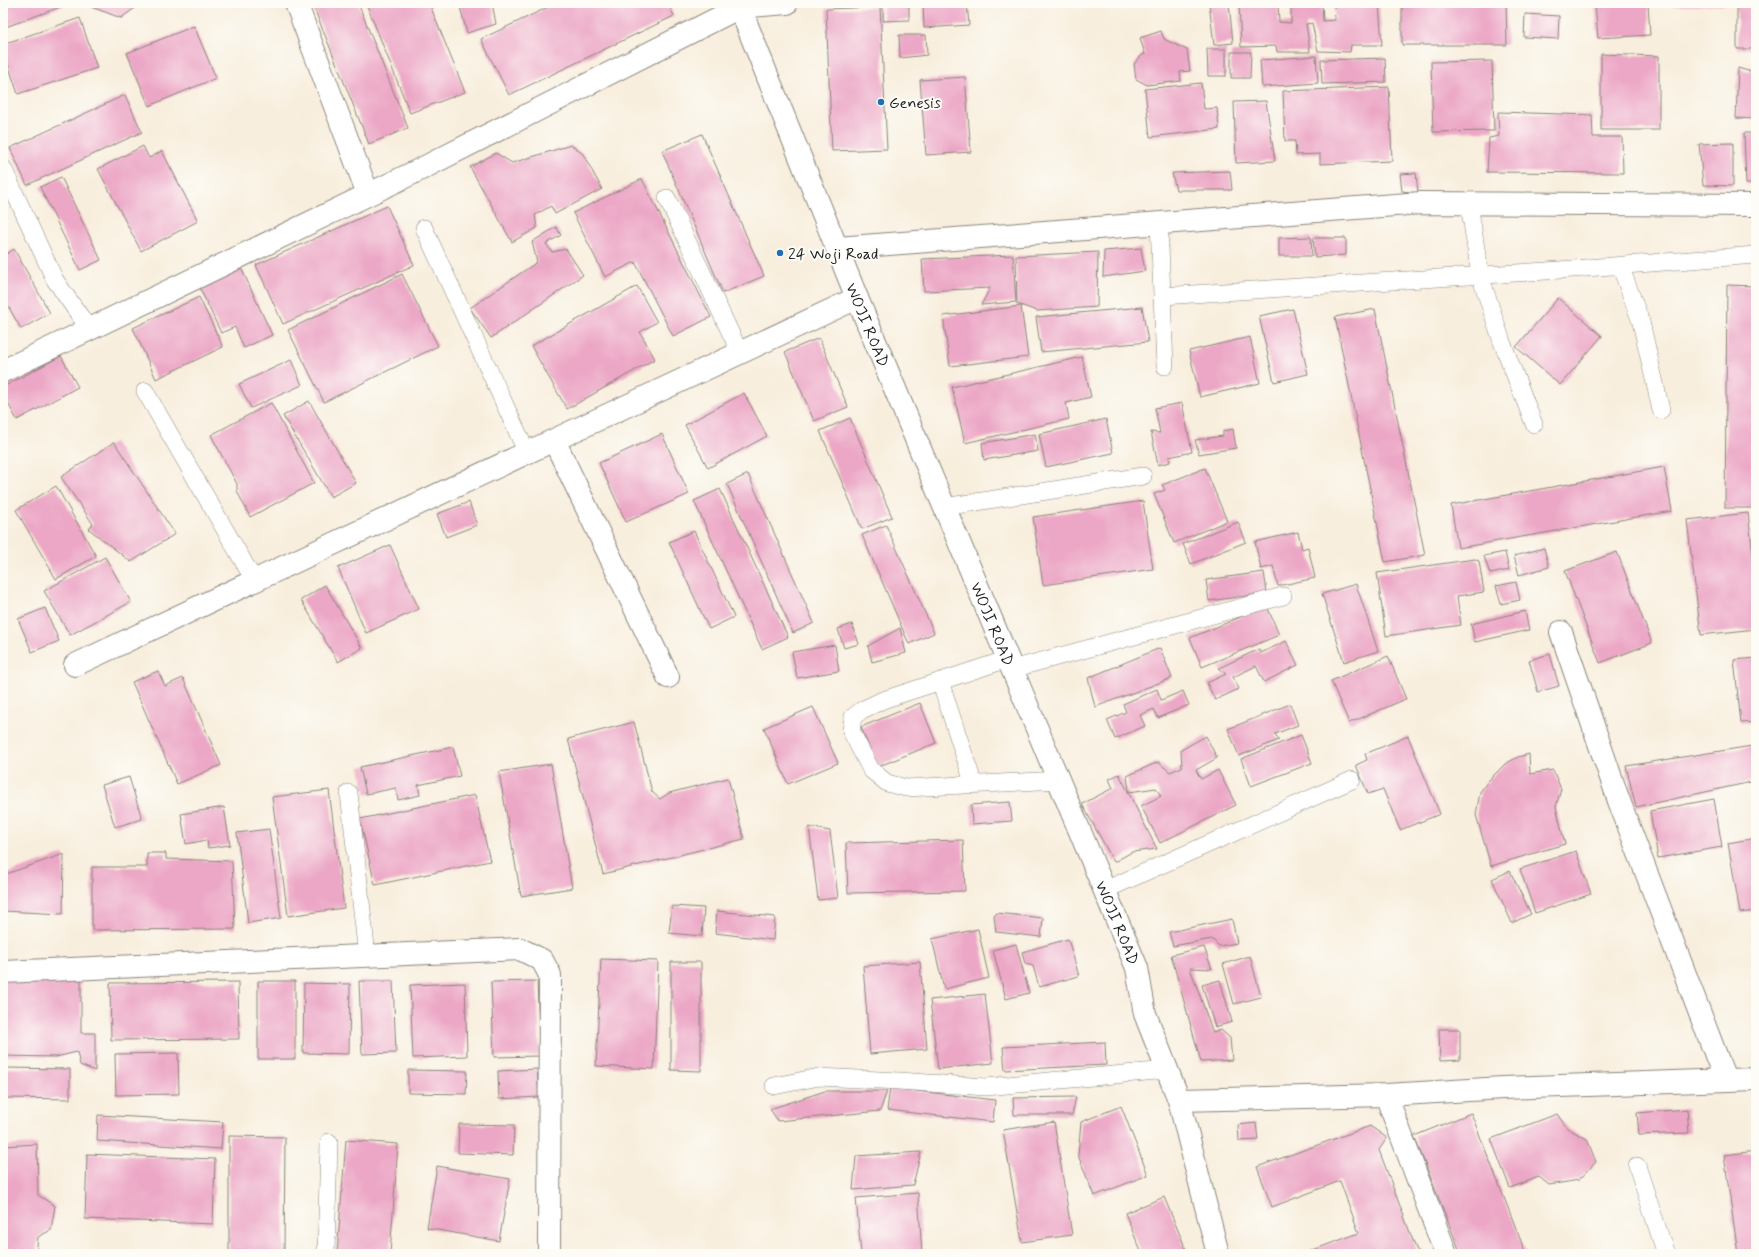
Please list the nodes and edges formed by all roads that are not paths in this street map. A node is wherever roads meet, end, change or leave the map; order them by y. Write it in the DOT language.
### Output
graph roads {
  1 [pos="296,3"];
  2 [pos="787,3"];
  3 [pos="739,5"];
  4 [pos="3,168"];
  5 [pos="368,194"];
  6 [pos="667,198"];
  7 [pos="1469,203"];
  8 [pos="1756,205"];
  9 [pos="1159,223"];
  10 [pos="424,228"];
  11 [pos="837,248"];
  12 [pos="1756,255"];
  13 [pos="1620,265"];
  14 [pos="1480,275"];
  15 [pos="1162,296"];
  16 [pos="857,298"];
  17 [pos="89,329"];
  18 [pos="740,353"];
  19 [pos="1165,366"];
  20 [pos="3,371"];
  21 [pos="145,391"];
  22 [pos="1661,410"];
  23 [pos="1534,424"];
  24 [pos="554,440"];
  25 [pos="527,453"];
  26 [pos="1143,476"];
  27 [pos="944,507"];
  28 [pos="254,580"];
  29 [pos="1283,596"];
  30 [pos="1561,632"];
  31 [pos="1010,664"];
  32 [pos="75,665"];
  33 [pos="668,677"];
  34 [pos="940,681"];
  35 [pos="1059,780"];
  36 [pos="1352,780"];
  37 [pos="974,785"];
  38 [pos="349,793"];
  39 [pos="1104,890"];
  40 [pos="367,956"];
  41 [pos="3,972"];
  42 [pos="1167,1070"];
  43 [pos="1725,1079"];
  44 [pos="1756,1079"];
  45 [pos="774,1086"];
  46 [pos="1386,1095"];
  47 [pos="1179,1100"];
  48 [pos="329,1142"];
  49 [pos="1637,1166"];
  50 [pos="326,1254"];
  51 [pos="549,1254"];
  52 [pos="1218,1254"];
  53 [pos="1446,1254"];
  54 [pos="1666,1254"];
  1 -- 5 [label="street"];
  2 -- 3 [label="street"];
  3 -- 5 [label="street"];
  3 -- 11 [label="street, WOJI ROAD"];
  4 -- 17 [label="lane"];
  5 -- 17 [label="street"];
  6 -- 18 [label="lane"];
  7 -- 8 [label="street"];
  7 -- 9 [label="street"];
  7 -- 14 [label="lane"];
  9 -- 11 [label="street"];
  9 -- 15 [label="lane"];
  10 -- 25 [label="lane"];
  11 -- 16 [label="street, WOJI ROAD"];
  12 -- 13 [label="lane"];
  13 -- 14 [label="lane"];
  13 -- 22 [label="lane"];
  14 -- 15 [label="lane"];
  14 -- 23 [label="lane"];
  15 -- 19 [label="lane"];
  16 -- 18 [label="street"];
  16 -- 27 [label="street, WOJI ROAD"];
  17 -- 20 [label="street"];
  18 -- 24 [label="street"];
  21 -- 28 [label="lane"];
  24 -- 25 [label="street"];
  24 -- 33 [label="street"];
  25 -- 28 [label="street"];
  26 -- 27 [label="lane"];
  27 -- 31 [label="street, WOJI ROAD"];
  28 -- 32 [label="street"];
  29 -- 31 [label="lane"];
  30 -- 43 [label="street"];
  31 -- 34 [label="lane"];
  31 -- 35 [label="street, WOJI ROAD"];
  34 -- 37 [label="lane"];
  34 -- 37 [label="lane"];
  35 -- 37 [label="lane"];
  35 -- 39 [label="street, WOJI ROAD"];
  36 -- 39 [label="lane"];
  38 -- 40 [label="lane"];
  39 -- 42 [label="street, WOJI ROAD"];
  40 -- 41 [label="street"];
  40 -- 51 [label="street"];
  42 -- 45 [label="lane"];
  42 -- 47 [label="street, WOJI ROAD"];
  43 -- 44 [label="street"];
  43 -- 46 [label="street"];
  46 -- 47 [label="street"];
  46 -- 53 [label="street"];
  47 -- 52 [label="street, WOJI ROAD"];
  48 -- 50 [label="lane"];
  49 -- 54 [label="lane"];
}
